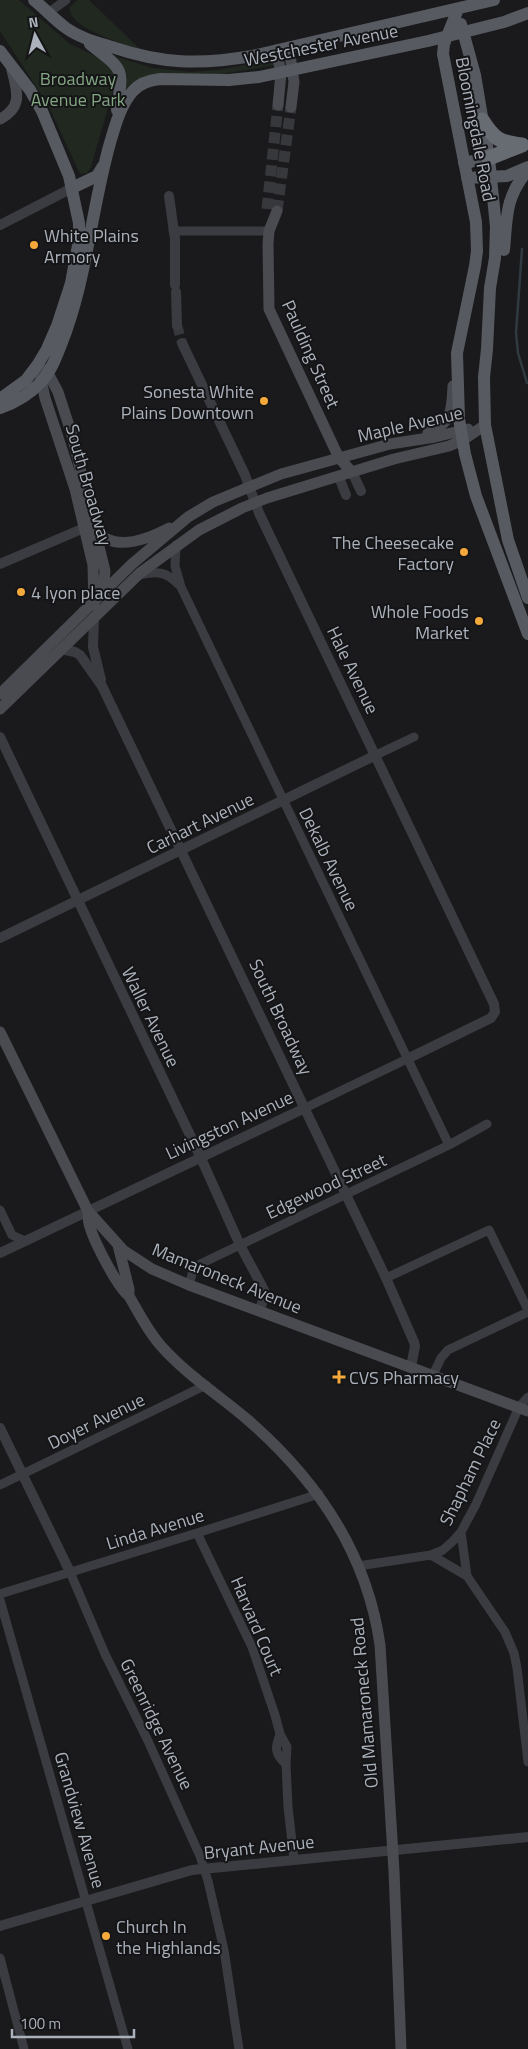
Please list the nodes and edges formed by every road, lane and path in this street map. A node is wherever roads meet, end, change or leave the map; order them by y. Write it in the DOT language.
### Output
graph roads {
  1 [pos="34,0"];
  2 [pos="66,0"];
  3 [pos="494,0"];
  4 [pos="458,9"];
  5 [pos="48,13"];
  6 [pos="528,13"];
  7 [pos="463,32"];
  8 [pos="447,36"];
  9 [pos="84,38"];
  10 [pos="282,49"];
  11 [pos="0,51"];
  12 [pos="11,66"];
  13 [pos="287,72"];
  14 [pos="278,105"];
  15 [pos="291,107"];
  16 [pos="0,119"];
  17 [pos="482,120"];
  18 [pos="114,130"];
  19 [pos="525,143"];
  20 [pos="106,158"];
  21 [pos="489,158"];
  22 [pos="464,163"];
  23 [pos="528,168"];
  24 [pos="491,177"];
  25 [pos="468,178"];
  26 [pos="72,188"];
  27 [pos="169,196"];
  28 [pos="272,210"];
  29 [pos="0,225"];
  30 [pos="173,231"];
  31 [pos="269,231"];
  32 [pos="176,325"];
  33 [pos="182,343"];
  34 [pos="487,349"];
  35 [pos="457,353"];
  36 [pos="43,373"];
  37 [pos="0,400"];
  38 [pos="0,408"];
  39 [pos="485,425"];
  40 [pos="462,435"];
  41 [pos="390,444"];
  42 [pos="339,458"];
  43 [pos="352,472"];
  44 [pos="340,477"];
  45 [pos="249,486"];
  46 [pos="361,491"];
  47 [pos="346,495"];
  48 [pos="255,503"];
  49 [pos="188,517"];
  50 [pos="91,527"];
  51 [pos="176,545"];
  52 [pos="0,564"];
  53 [pos="136,576"];
  54 [pos="181,586"];
  55 [pos="104,591"];
  56 [pos="528,598"];
  57 [pos="94,601"];
  58 [pos="94,617"];
  59 [pos="528,634"];
  60 [pos="61,649"];
  61 [pos="102,686"];
  62 [pos="0,694"];
  63 [pos="0,709"];
  64 [pos="0,737"];
  65 [pos="414,737"];
  66 [pos="376,755"];
  67 [pos="284,801"];
  68 [pos="182,850"];
  69 [pos="78,901"];
  70 [pos="0,938"];
  71 [pos="495,1012"];
  72 [pos="0,1032"];
  73 [pos="407,1059"];
  74 [pos="305,1108"];
  75 [pos="487,1124"];
  76 [pos="449,1145"];
  77 [pos="200,1156"];
  78 [pos="346,1194"];
  79 [pos="0,1210"];
  80 [pos="88,1211"];
  81 [pos="25,1241"];
  82 [pos="118,1245"];
  83 [pos="240,1245"];
  84 [pos="0,1253"];
  85 [pos="386,1278"];
  86 [pos="189,1285"];
  87 [pos="129,1296"];
  88 [pos="259,1311"];
  89 [pos="528,1311"];
  90 [pos="411,1367"];
  91 [pos="433,1375"];
  92 [pos="206,1385"];
  93 [pos="528,1397"];
  94 [pos="523,1409"];
  95 [pos="0,1428"];
  96 [pos="22,1474"];
  97 [pos="0,1485"];
  98 [pos="319,1494"];
  99 [pos="461,1532"];
  100 [pos="198,1533"];
  101 [pos="431,1555"];
  102 [pos="358,1566"];
  103 [pos="70,1572"];
  104 [pos="467,1576"];
  105 [pos="0,1594"];
  106 [pos="0,1600"];
  107 [pos="528,1762"];
  108 [pos="528,1837"];
  109 [pos="393,1849"];
  110 [pos="294,1859"];
  111 [pos="204,1869"];
  112 [pos="86,1901"];
  113 [pos="0,1926"];
  114 [pos="0,1958"];
  115 [pos="24,2049"];
  116 [pos="128,2049"];
  117 [pos="240,2049"];
  118 [pos="401,2049"];
  1 -- 5 [label="main road, Westchester Avenue"];
  2 -- 5 [label="street"];
  3 -- 4 [label="main road, Westchester Avenue"];
  4 -- 7 [label="main road, Bloomingdale Road"];
  4 -- 8 [label="main road, Bloomingdale Road"];
  4 -- 10 [label="main road, Westchester Avenue"];
  5 -- 9 [label="main road, Westchester Avenue"];
  6 -- 7 [label="main road, Westchester Avenue"];
  7 -- 8 [label="main road, Westchester Avenue"];
  7 -- 17 [label="main road, Bloomingdale Road"];
  8 -- 13 [label="main road, Westchester Avenue"];
  8 -- 22 [label="main road, Bloomingdale Road"];
  9 -- 10 [label="main road, Westchester Avenue"];
  9 -- 18 [label="main road"];
  10 -- 13 [label="main road"];
  11 -- 12 [label="main road"];
  12 -- 16 [label="main road"];
  12 -- 26 [label="main road"];
  13 -- 14 [label="main road"];
  13 -- 15 [label="main road"];
  13 -- 18 [label="main road, Westchester Avenue"];
  17 -- 19 [label="highway"];
  17 -- 21 [label="main road, Bloomingdale Road"];
  18 -- 20 [label="main road"];
  19 -- 21 [label="highway"];
  20 -- 26 [label="main road"];
  20 -- 36 [label="main road"];
  21 -- 22 [label="main road"];
  21 -- 24 [label="main road, Bloomingdale Road"];
  22 -- 25 [label="main road, Bloomingdale Road"];
  23 -- 24 [label="main road"];
  23 -- 34 [label="main road"];
  24 -- 25 [label="main road"];
  24 -- 34 [label="main road, Bloomingdale Road"];
  25 -- 35 [label="main road, Bloomingdale Road"];
  26 -- 29 [label="street"];
  26 -- 36 [label="main road"];
  27 -- 30 [label="street"];
  28 -- 31 [label="main road, Paulding Street"];
  30 -- 31 [label="street"];
  30 -- 32 [label="street"];
  31 -- 42 [label="main road, Paulding Street"];
  33 -- 45 [label="street, Hale Avenue"];
  34 -- 39 [label="main road, Bloomingdale Road"];
  35 -- 40 [label="main road, Bloomingdale Road"];
  35 -- 41 [label="main road"];
  36 -- 37 [label="main road"];
  36 -- 38 [label="main road"];
  36 -- 50 [label="main road, South Broadway"];
  39 -- 40 [label="main road, Maple Avenue"];
  39 -- 56 [label="main road, Bloomingdale Road"];
  40 -- 41 [label="main road, Maple Avenue"];
  40 -- 43 [label="main road, Maple Avenue"];
  40 -- 59 [label="main road, Bloomingdale Road"];
  41 -- 42 [label="main road, Maple Avenue"];
  42 -- 43 [label="main road, Paulding Street"];
  42 -- 44 [label="main road, Paulding Street"];
  42 -- 45 [label="main road, Maple Avenue"];
  43 -- 44 [label="main road, Maple Avenue"];
  43 -- 46 [label="street, Paulding Street"];
  44 -- 47 [label="street, Paulding Street"];
  44 -- 48 [label="main road, Maple Avenue"];
  45 -- 48 [label="street, Hale Avenue"];
  45 -- 49 [label="main road, Maple Avenue"];
  48 -- 51 [label="main road, Maple Avenue"];
  48 -- 66 [label="street, Hale Avenue"];
  49 -- 50 [label="main road"];
  49 -- 55 [label="main road, Maple Avenue"];
  50 -- 52 [label="street"];
  50 -- 55 [label="main road, South Broadway"];
  50 -- 57 [label="main road, South Broadway"];
  51 -- 53 [label="main road, Maple Avenue"];
  51 -- 54 [label="street, Dekalb Avenue"];
  53 -- 54 [label="street"];
  53 -- 58 [label="main road, Maple Avenue"];
  54 -- 67 [label="street, Dekalb Avenue"];
  55 -- 57 [label="main road, Maple Avenue"];
  55 -- 58 [label="main road, South Broadway"];
  57 -- 58 [label="main road, South Broadway"];
  57 -- 62 [label="main road, Maple Avenue"];
  58 -- 60 [label="main road, Maple Avenue"];
  58 -- 61 [label="street, South Broadway"];
  60 -- 61 [label="street, South Broadway"];
  60 -- 63 [label="main road, Maple Avenue"];
  61 -- 68 [label="street, South Broadway"];
  64 -- 69 [label="street, Waller Avenue"];
  65 -- 66 [label="street, Carhart Avenue"];
  66 -- 67 [label="street, Carhart Avenue"];
  66 -- 71 [label="street, Hale Avenue"];
  67 -- 68 [label="street, Carhart Avenue"];
  67 -- 73 [label="street, Dekalb Avenue"];
  68 -- 69 [label="street, Carhart Avenue"];
  68 -- 74 [label="street, South Broadway"];
  69 -- 70 [label="street, Carhart Avenue"];
  69 -- 77 [label="street, Waller Avenue"];
  71 -- 73 [label="street, Livingston Avenue"];
  72 -- 80 [label="main road, Mamaroneck Avenue"];
  73 -- 74 [label="street, Livingston Avenue"];
  73 -- 76 [label="street, Dekalb Avenue"];
  74 -- 77 [label="street, Livingston Avenue"];
  74 -- 78 [label="street, South Broadway"];
  75 -- 76 [label="street, Edgewood Street"];
  76 -- 78 [label="street, Edgewood Street"];
  77 -- 80 [label="street, Livingston Avenue"];
  77 -- 83 [label="street, Waller Avenue"];
  78 -- 83 [label="street, Edgewood Street"];
  78 -- 85 [label="street, South Broadway"];
  79 -- 81 [label="street"];
  80 -- 81 [label="street, Livingston Avenue"];
  80 -- 82 [label="main road, Mamaroneck Avenue"];
  80 -- 87 [label="main road, Old Mamaroneck Road"];
  81 -- 84 [label="street, Livingston Avenue"];
  82 -- 86 [label="main road, Mamaroneck Avenue"];
  82 -- 87 [label="main road, Old Mamaroneck Road"];
  83 -- 86 [label="street, Edgewood Street"];
  83 -- 88 [label="street, Waller Avenue"];
  85 -- 89 [label="street"];
  85 -- 90 [label="street, South Broadway"];
  86 -- 88 [label="main road, Mamaroneck Avenue"];
  87 -- 92 [label="main road, Old Mamaroneck Road"];
  88 -- 90 [label="main road, Mamaroneck Avenue"];
  89 -- 91 [label="street"];
  90 -- 91 [label="main road, Mamaroneck Avenue"];
  91 -- 94 [label="main road, Mamaroneck Avenue"];
  92 -- 96 [label="street, Doyer Avenue"];
  92 -- 98 [label="main road, Old Mamaroneck Road"];
  93 -- 94 [label="street"];
  94 -- 99 [label="street, Shapham Place"];
  95 -- 96 [label="street, Greenridge Avenue"];
  96 -- 97 [label="street, Doyer Avenue"];
  96 -- 103 [label="street, Greenridge Avenue"];
  98 -- 100 [label="street, Linda Avenue"];
  98 -- 102 [label="main road, Old Mamaroneck Road"];
  99 -- 101 [label="street, Shapham Place"];
  99 -- 104 [label="street"];
  100 -- 103 [label="street, Linda Avenue"];
  100 -- 110 [label="street, Harvard Court"];
  101 -- 102 [label="street, Shapham Place"];
  101 -- 104 [label="street"];
  102 -- 109 [label="main road, Old Mamaroneck Road"];
  103 -- 105 [label="street, Linda Avenue"];
  103 -- 111 [label="street, Greenridge Avenue"];
  104 -- 107 [label="street"];
  106 -- 112 [label="street, Grandview Avenue"];
  108 -- 109 [label="street, Bryant Avenue"];
  109 -- 110 [label="street, Bryant Avenue"];
  109 -- 118 [label="main road, Old Mamaroneck Road"];
  110 -- 111 [label="street, Bryant Avenue"];
  111 -- 112 [label="street, Bryant Avenue"];
  111 -- 117 [label="street, Greenridge Avenue"];
  112 -- 113 [label="street, Bryant Avenue"];
  112 -- 116 [label="street, Grandview Avenue"];
  114 -- 115 [label="street"];
}
